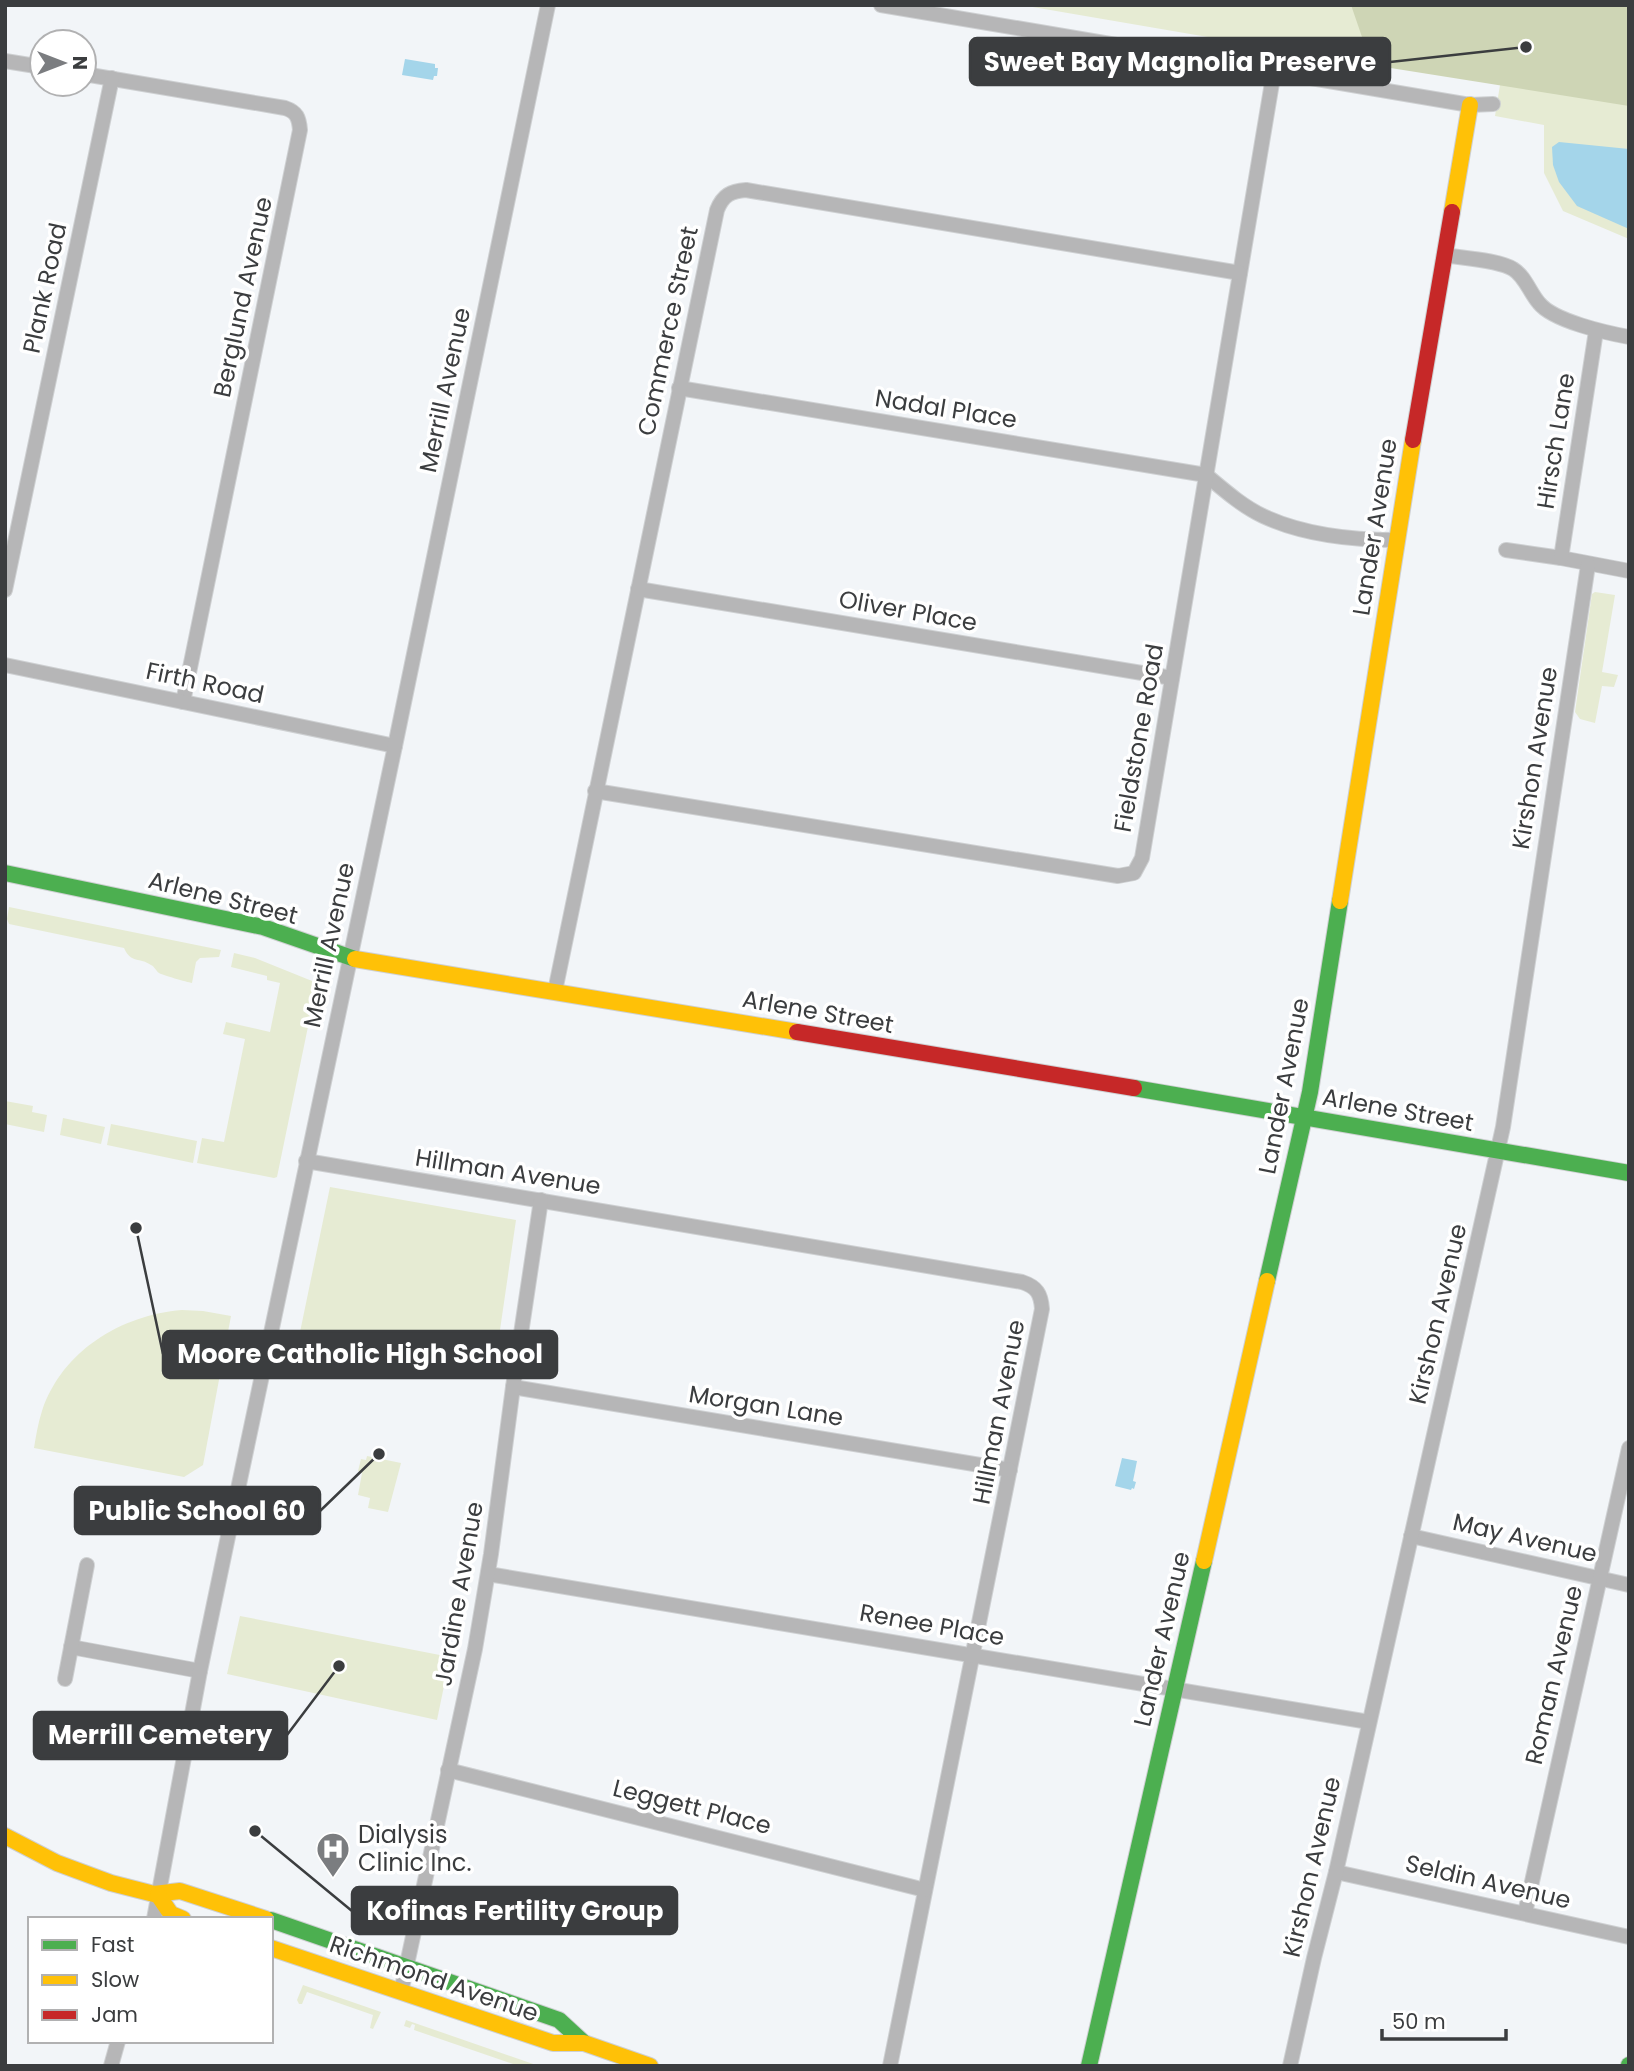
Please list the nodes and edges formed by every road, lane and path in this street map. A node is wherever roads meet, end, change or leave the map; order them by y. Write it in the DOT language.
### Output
graph roads {
  1 [pos="548,5"];
  2 [pos="881,5"];
  3 [pos="5,61"];
  4 [pos="28,65"];
  5 [pos="1275,71"];
  6 [pos="98,76"];
  7 [pos="112,78"];
  8 [pos="1493,104"];
  9 [pos="1470,105"];
  10 [pos="1444,255"];
  11 [pos="1240,273"];
  12 [pos="1596,331"];
  13 [pos="1629,337"];
  14 [pos="679,388"];
  15 [pos="1206,475"];
  16 [pos="1396,540"];
  17 [pos="1507,550"];
  18 [pos="1561,558"];
  19 [pos="1588,565"];
  20 [pos="1629,571"];
  21 [pos="638,589"];
  22 [pos="5,590"];
  23 [pos="5,665"];
  24 [pos="1172,678"];
  25 [pos="183,702"];
  26 [pos="395,746"];
  27 [pos="595,791"];
  28 [pos="5,873"];
  29 [pos="349,958"];
  30 [pos="555,991"];
  31 [pos="1304,1116"];
  32 [pos="1498,1150"];
  33 [pos="306,1161"];
  34 [pos="1629,1173"];
  35 [pos="541,1200"];
  36 [pos="513,1387"];
  37 [pos="1629,1448"];
  38 [pos="1010,1470"];
  39 [pos="1411,1536"];
  40 [pos="87,1565"];
  41 [pos="488,1574"];
  42 [pos="1599,1578"];
  43 [pos="1629,1585"];
  44 [pos="71,1647"];
  45 [pos="973,1655"];
  46 [pos="200,1671"];
  47 [pos="65,1679"];
  48 [pos="1174,1690"];
  49 [pos="1369,1722"];
  50 [pos="448,1770"];
  51 [pos="8,1843"];
  52 [pos="1336,1872"];
  53 [pos="925,1890"];
  54 [pos="158,1895"];
  55 [pos="1525,1913"];
  56 [pos="154,1917"];
  57 [pos="178,1917"];
  58 [pos="260,1917"];
  59 [pos="273,1921"];
  60 [pos="1629,1937"];
  61 [pos="273,1949"];
  62 [pos="406,1967"];
  63 [pos="401,1992"];
  64 [pos="117,2043"];
  65 [pos="584,2043"];
  66 [pos="111,2066"];
  67 [pos="650,2066"];
  68 [pos="890,2066"];
  69 [pos="1089,2066"];
  70 [pos="1290,2066"];
  1 -- 26 [label="street, Merrill Avenue"];
  2 -- 5 [label="street"];
  3 -- 4 [label="street"];
  5 -- 9 [label="street"];
  5 -- 11 [label="street, Fieldstone Road"];
  6 -- 7 [label="street, Berglund Avenue"];
  7 -- 22 [label="street, Plank Road"];
  7 -- 25 [label="street, Berglund Avenue"];
  8 -- 9 [label="street"];
  9 -- 10 [label="street, Lander Avenue"];
  10 -- 12 [label="street"];
  10 -- 16 [label="street, Lander Avenue"];
  11 -- 14 [label="street, Commerce Street"];
  11 -- 15 [label="street, Fieldstone Road"];
  12 -- 13 [label="street"];
  12 -- 18 [label="street, Hirsch Lane"];
  14 -- 15 [label="street, Nadal Place"];
  14 -- 21 [label="street, Commerce Street"];
  15 -- 16 [label="street"];
  15 -- 24 [label="street, Fieldstone Road"];
  16 -- 31 [label="street, Lander Avenue"];
  17 -- 18 [label="street"];
  18 -- 19 [label="street"];
  19 -- 20 [label="street"];
  19 -- 32 [label="street, Kirshon Avenue"];
  21 -- 24 [label="street, Oliver Place"];
  21 -- 27 [label="street, Commerce Street"];
  23 -- 25 [label="street, Firth Road"];
  24 -- 27 [label="street, Fieldstone Road"];
  25 -- 26 [label="street, Firth Road"];
  26 -- 29 [label="street, Merrill Avenue"];
  27 -- 30 [label="street, Commerce Street"];
  28 -- 29 [label="street, Arlene Street"];
  29 -- 30 [label="street, Arlene Street"];
  29 -- 33 [label="street, Merrill Avenue"];
  30 -- 31 [label="street, Arlene Street"];
  31 -- 32 [label="street, Arlene Street"];
  31 -- 48 [label="street, Lander Avenue"];
  32 -- 34 [label="street, Arlene Street"];
  32 -- 39 [label="street, Kirshon Avenue"];
  33 -- 35 [label="street, Hillman Avenue"];
  33 -- 46 [label="street, Merrill Avenue"];
  35 -- 36 [label="street, Jardine Avenue"];
  35 -- 38 [label="street, Hillman Avenue"];
  36 -- 38 [label="street, Morgan Lane"];
  36 -- 41 [label="street, Jardine Avenue"];
  37 -- 42 [label="street, Roman Avenue"];
  38 -- 45 [label="street, Hillman Avenue"];
  39 -- 42 [label="street, May Avenue"];
  39 -- 49 [label="street, Kirshon Avenue"];
  40 -- 44 [label="street"];
  41 -- 45 [label="street, Renee Place"];
  41 -- 50 [label="street, Jardine Avenue"];
  42 -- 43 [label="street, May Avenue"];
  42 -- 55 [label="street, Roman Avenue"];
  44 -- 46 [label="street"];
  44 -- 47 [label="street"];
  45 -- 48 [label="street, Renee Place"];
  45 -- 53 [label="street, Hillman Avenue"];
  46 -- 54 [label="street, Merrill Avenue"];
  48 -- 49 [label="street, Renee Place"];
  48 -- 69 [label="street, Lander Avenue"];
  49 -- 52 [label="street, Kirshon Avenue"];
  50 -- 53 [label="street, Leggett Place"];
  50 -- 62 [label="street, Jardine Avenue"];
  51 -- 54 [label="street, Richmond Avenue"];
  52 -- 55 [label="street, Seldin Avenue"];
  52 -- 70 [label="street, Kirshon Avenue"];
  53 -- 68 [label="street, Hillman Avenue"];
  54 -- 56 [label="street, Merrill Avenue"];
  54 -- 57 [label="street"];
  54 -- 58 [label="street, Richmond Avenue"];
  55 -- 60 [label="street, Seldin Avenue"];
  59 -- 62 [label="street, Richmond Avenue"];
  61 -- 63 [label="street, Richmond Avenue"];
  62 -- 63 [label="street, Jardine Avenue"];
  62 -- 65 [label="street, Richmond Avenue"];
  63 -- 65 [label="street, Richmond Avenue"];
  64 -- 66 [label="street"];
  65 -- 67 [label="street, Richmond Avenue"];
}
